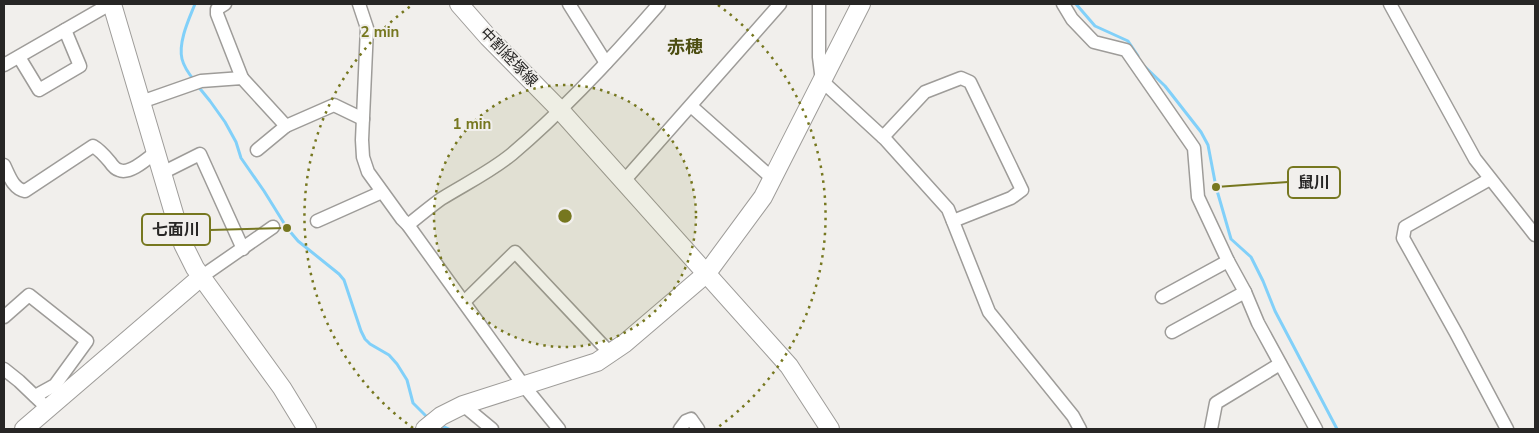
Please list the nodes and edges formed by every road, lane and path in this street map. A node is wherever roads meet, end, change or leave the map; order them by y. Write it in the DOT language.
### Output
graph roads {
  1 [pos="111,4"];
  2 [pos="224,4"];
  3 [pos="359,4"];
  4 [pos="459,4"];
  5 [pos="569,4"];
  6 [pos="659,4"];
  7 [pos="780,4"];
  8 [pos="819,4"];
  9 [pos="860,4"];
  10 [pos="1063,4"];
  11 [pos="1390,4"];
  12 [pos="65,30"];
  13 [pos="19,56"];
  14 [pos="606,63"];
  15 [pos="4,65"];
  16 [pos="242,78"];
  17 [pos="822,81"];
  18 [pos="141,102"];
  19 [pos="691,106"];
  20 [pos="560,110"];
  21 [pos="363,119"];
  22 [pos="286,126"];
  23 [pos="882,137"];
  24 [pos="257,150"];
  25 [pos="156,152"];
  26 [pos="5,170"];
  27 [pos="162,173"];
  28 [pos="773,179"];
  29 [pos="1490,179"];
  30 [pos="623,182"];
  31 [pos="382,192"];
  32 [pos="317,221"];
  33 [pos="953,221"];
  34 [pos="408,224"];
  35 [pos="273,227"];
  36 [pos="1535,235"];
  37 [pos="243,249"];
  38 [pos="1228,261"];
  39 [pos="707,273"];
  40 [pos="201,277"];
  41 [pos="1245,292"];
  42 [pos="1162,297"];
  43 [pos="464,302"];
  44 [pos="4,317"];
  45 [pos="1172,332"];
  46 [pos="610,353"];
  47 [pos="1280,364"];
  48 [pos="4,369"];
  49 [pos="524,386"];
  50 [pos="35,396"];
  51 [pos="463,405"];
  52 [pos="48,409"];
  53 [pos="24,429"];
  54 [pos="307,429"];
  55 [pos="425,429"];
  56 [pos="492,429"];
  57 [pos="559,429"];
  58 [pos="680,429"];
  59 [pos="698,429"];
  60 [pos="830,429"];
  61 [pos="1080,429"];
  62 [pos="1211,429"];
  63 [pos="1316,429"];
  64 [pos="1507,429"];
  1 -- 12 [label="street"];
  1 -- 18 [label="street"];
  2 -- 16 [label="street"];
  3 -- 21 [label="street"];
  4 -- 20 [label="street, 中割経塚線"];
  5 -- 14 [label="street"];
  6 -- 14 [label="street"];
  7 -- 19 [label="street"];
  8 -- 17 [label="street"];
  9 -- 17 [label="street"];
  10 -- 38 [label="street"];
  11 -- 29 [label="street"];
  12 -- 13 [label="street"];
  12 -- 13 [label="street"];
  13 -- 15 [label="street"];
  14 -- 20 [label="street"];
  16 -- 18 [label="street"];
  16 -- 22 [label="street"];
  17 -- 23 [label="street"];
  17 -- 28 [label="street"];
  18 -- 25 [label="street"];
  19 -- 28 [label="street"];
  19 -- 30 [label="street"];
  20 -- 30 [label="street, 中割経塚線"];
  20 -- 34 [label="street"];
  21 -- 22 [label="street"];
  21 -- 31 [label="street"];
  22 -- 24 [label="street"];
  23 -- 33 [label="street"];
  23 -- 33 [label="street"];
  25 -- 26 [label="street"];
  25 -- 27 [label="street"];
  27 -- 37 [label="street"];
  27 -- 40 [label="street"];
  28 -- 39 [label="street"];
  29 -- 36 [label="street"];
  29 -- 64 [label="street"];
  30 -- 39 [label="street, 中割経塚線"];
  31 -- 32 [label="street"];
  31 -- 34 [label="street"];
  33 -- 61 [label="street"];
  34 -- 43 [label="street"];
  35 -- 37 [label="street"];
  37 -- 40 [label="street"];
  38 -- 41 [label="street"];
  38 -- 42 [label="street"];
  39 -- 46 [label="street"];
  39 -- 60 [label="street, 中割経塚線"];
  40 -- 52 [label="street"];
  40 -- 54 [label="street"];
  41 -- 45 [label="street"];
  41 -- 47 [label="street"];
  43 -- 46 [label="street"];
  43 -- 49 [label="street"];
  44 -- 50 [label="street"];
  46 -- 49 [label="street"];
  47 -- 62 [label="street"];
  47 -- 63 [label="street"];
  48 -- 50 [label="street"];
  49 -- 51 [label="street"];
  49 -- 57 [label="street"];
  50 -- 52 [label="street"];
  51 -- 55 [label="street"];
  51 -- 56 [label="street"];
  52 -- 53 [label="street"];
  58 -- 59 [label="street"];
}
